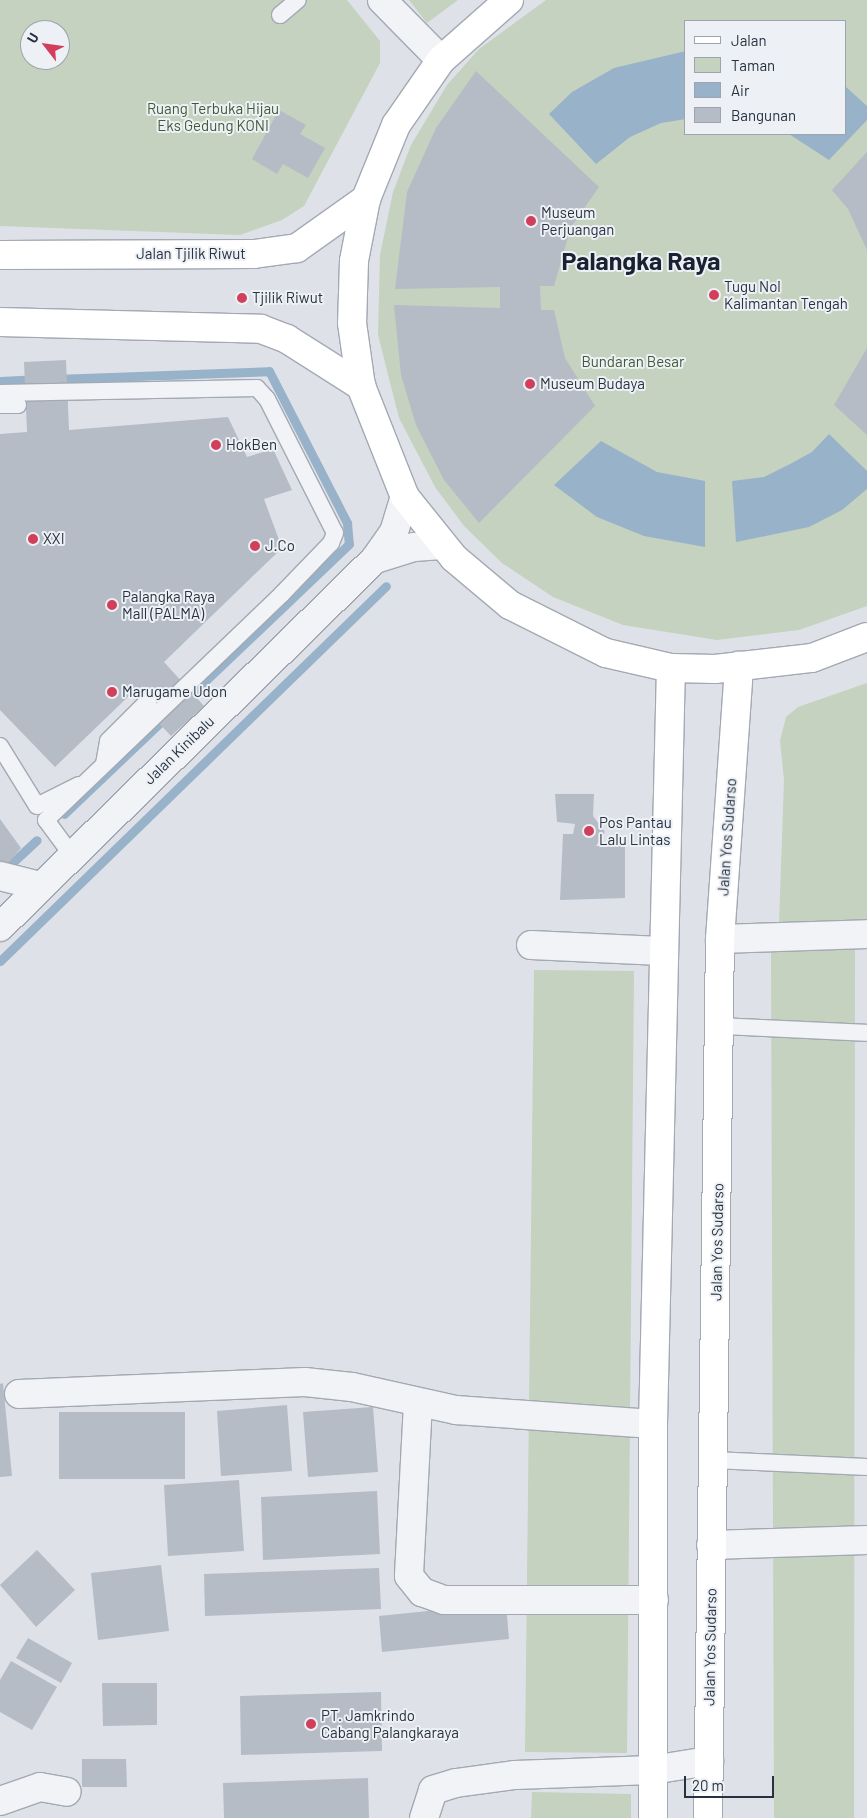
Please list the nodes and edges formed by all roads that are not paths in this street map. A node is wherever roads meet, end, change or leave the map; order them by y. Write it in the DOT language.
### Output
graph roads {
  1 [pos="298,0"];
  2 [pos="382,0"];
  3 [pos="509,0"];
  4 [pos="280,15"];
  5 [pos="441,60"];
  6 [pos="366,199"];
  7 [pos="0,254"];
  8 [pos="0,322"];
  9 [pos="361,386"];
  10 [pos="0,393"];
  11 [pos="0,405"];
  12 [pos="18,405"];
  13 [pos="404,497"];
  14 [pos="442,545"];
  15 [pos="375,559"];
  16 [pos="867,637"];
  17 [pos="739,666"];
  18 [pos="671,668"];
  19 [pos="148,700"];
  20 [pos="0,746"];
  21 [pos="104,764"];
  22 [pos="86,782"];
  23 [pos="71,854"];
  24 [pos="0,876"];
  25 [pos="40,886"];
  26 [pos="0,927"];
  27 [pos="867,934"];
  28 [pos="720,939"];
  29 [pos="531,945"];
  30 [pos="661,951"];
  31 [pos="721,1026"];
  32 [pos="867,1033"];
  33 [pos="19,1394"];
  34 [pos="418,1403"];
  35 [pos="653,1424"];
  36 [pos="713,1460"];
  37 [pos="867,1468"];
  38 [pos="867,1540"];
  39 [pos="711,1545"];
  40 [pos="654,1600"];
  41 [pos="709,1761"];
  42 [pos="652,1770"];
  43 [pos="67,1792"];
  44 [pos="0,1800"];
  45 [pos="424,1818"];
  46 [pos="653,1818"];
  47 [pos="708,1818"];
  1 -- 4 [label="lane"];
  2 -- 5 [label="street"];
  3 -- 5 [label="main road"];
  5 -- 6 [label="main road"];
  6 -- 7 [label="main road, Jalan Tjilik Riwut"];
  6 -- 9 [label="main road"];
  8 -- 9 [label="main road"];
  9 -- 13 [label="main road"];
  10 -- 21 [label="lane"];
  11 -- 12 [label="lane"];
  13 -- 14 [label="main road"];
  13 -- 15 [label="street"];
  14 -- 15 [label="street, Jalan Kinibalu"];
  14 -- 18 [label="main road"];
  15 -- 23 [label="street, Jalan Kinibalu"];
  16 -- 17 [label="main road"];
  17 -- 18 [label="main road"];
  17 -- 28 [label="main road, Jalan Yos Sudarso"];
  18 -- 30 [label="main road"];
  19 -- 21 [label="lane"];
  20 -- 22 [label="lane"];
  21 -- 22 [label="lane"];
  22 -- 23 [label="lane"];
  23 -- 25 [label="street, Jalan Kinibalu"];
  24 -- 25 [label="street"];
  25 -- 26 [label="street, Jalan Kinibalu"];
  27 -- 28 [label="street"];
  28 -- 31 [label="main road, Jalan Yos Sudarso"];
  29 -- 30 [label="street"];
  30 -- 35 [label="main road"];
  31 -- 32 [label="lane"];
  31 -- 36 [label="main road, Jalan Yos Sudarso"];
  33 -- 34 [label="street"];
  34 -- 35 [label="street"];
  34 -- 40 [label="street"];
  35 -- 40 [label="main road"];
  36 -- 37 [label="lane"];
  36 -- 39 [label="main road, Jalan Yos Sudarso"];
  38 -- 39 [label="street"];
  39 -- 41 [label="main road, Jalan Yos Sudarso"];
  40 -- 42 [label="main road"];
  41 -- 42 [label="street"];
  41 -- 47 [label="main road, Jalan Yos Sudarso"];
  42 -- 45 [label="street"];
  42 -- 46 [label="main road"];
  43 -- 44 [label="street"];
}
